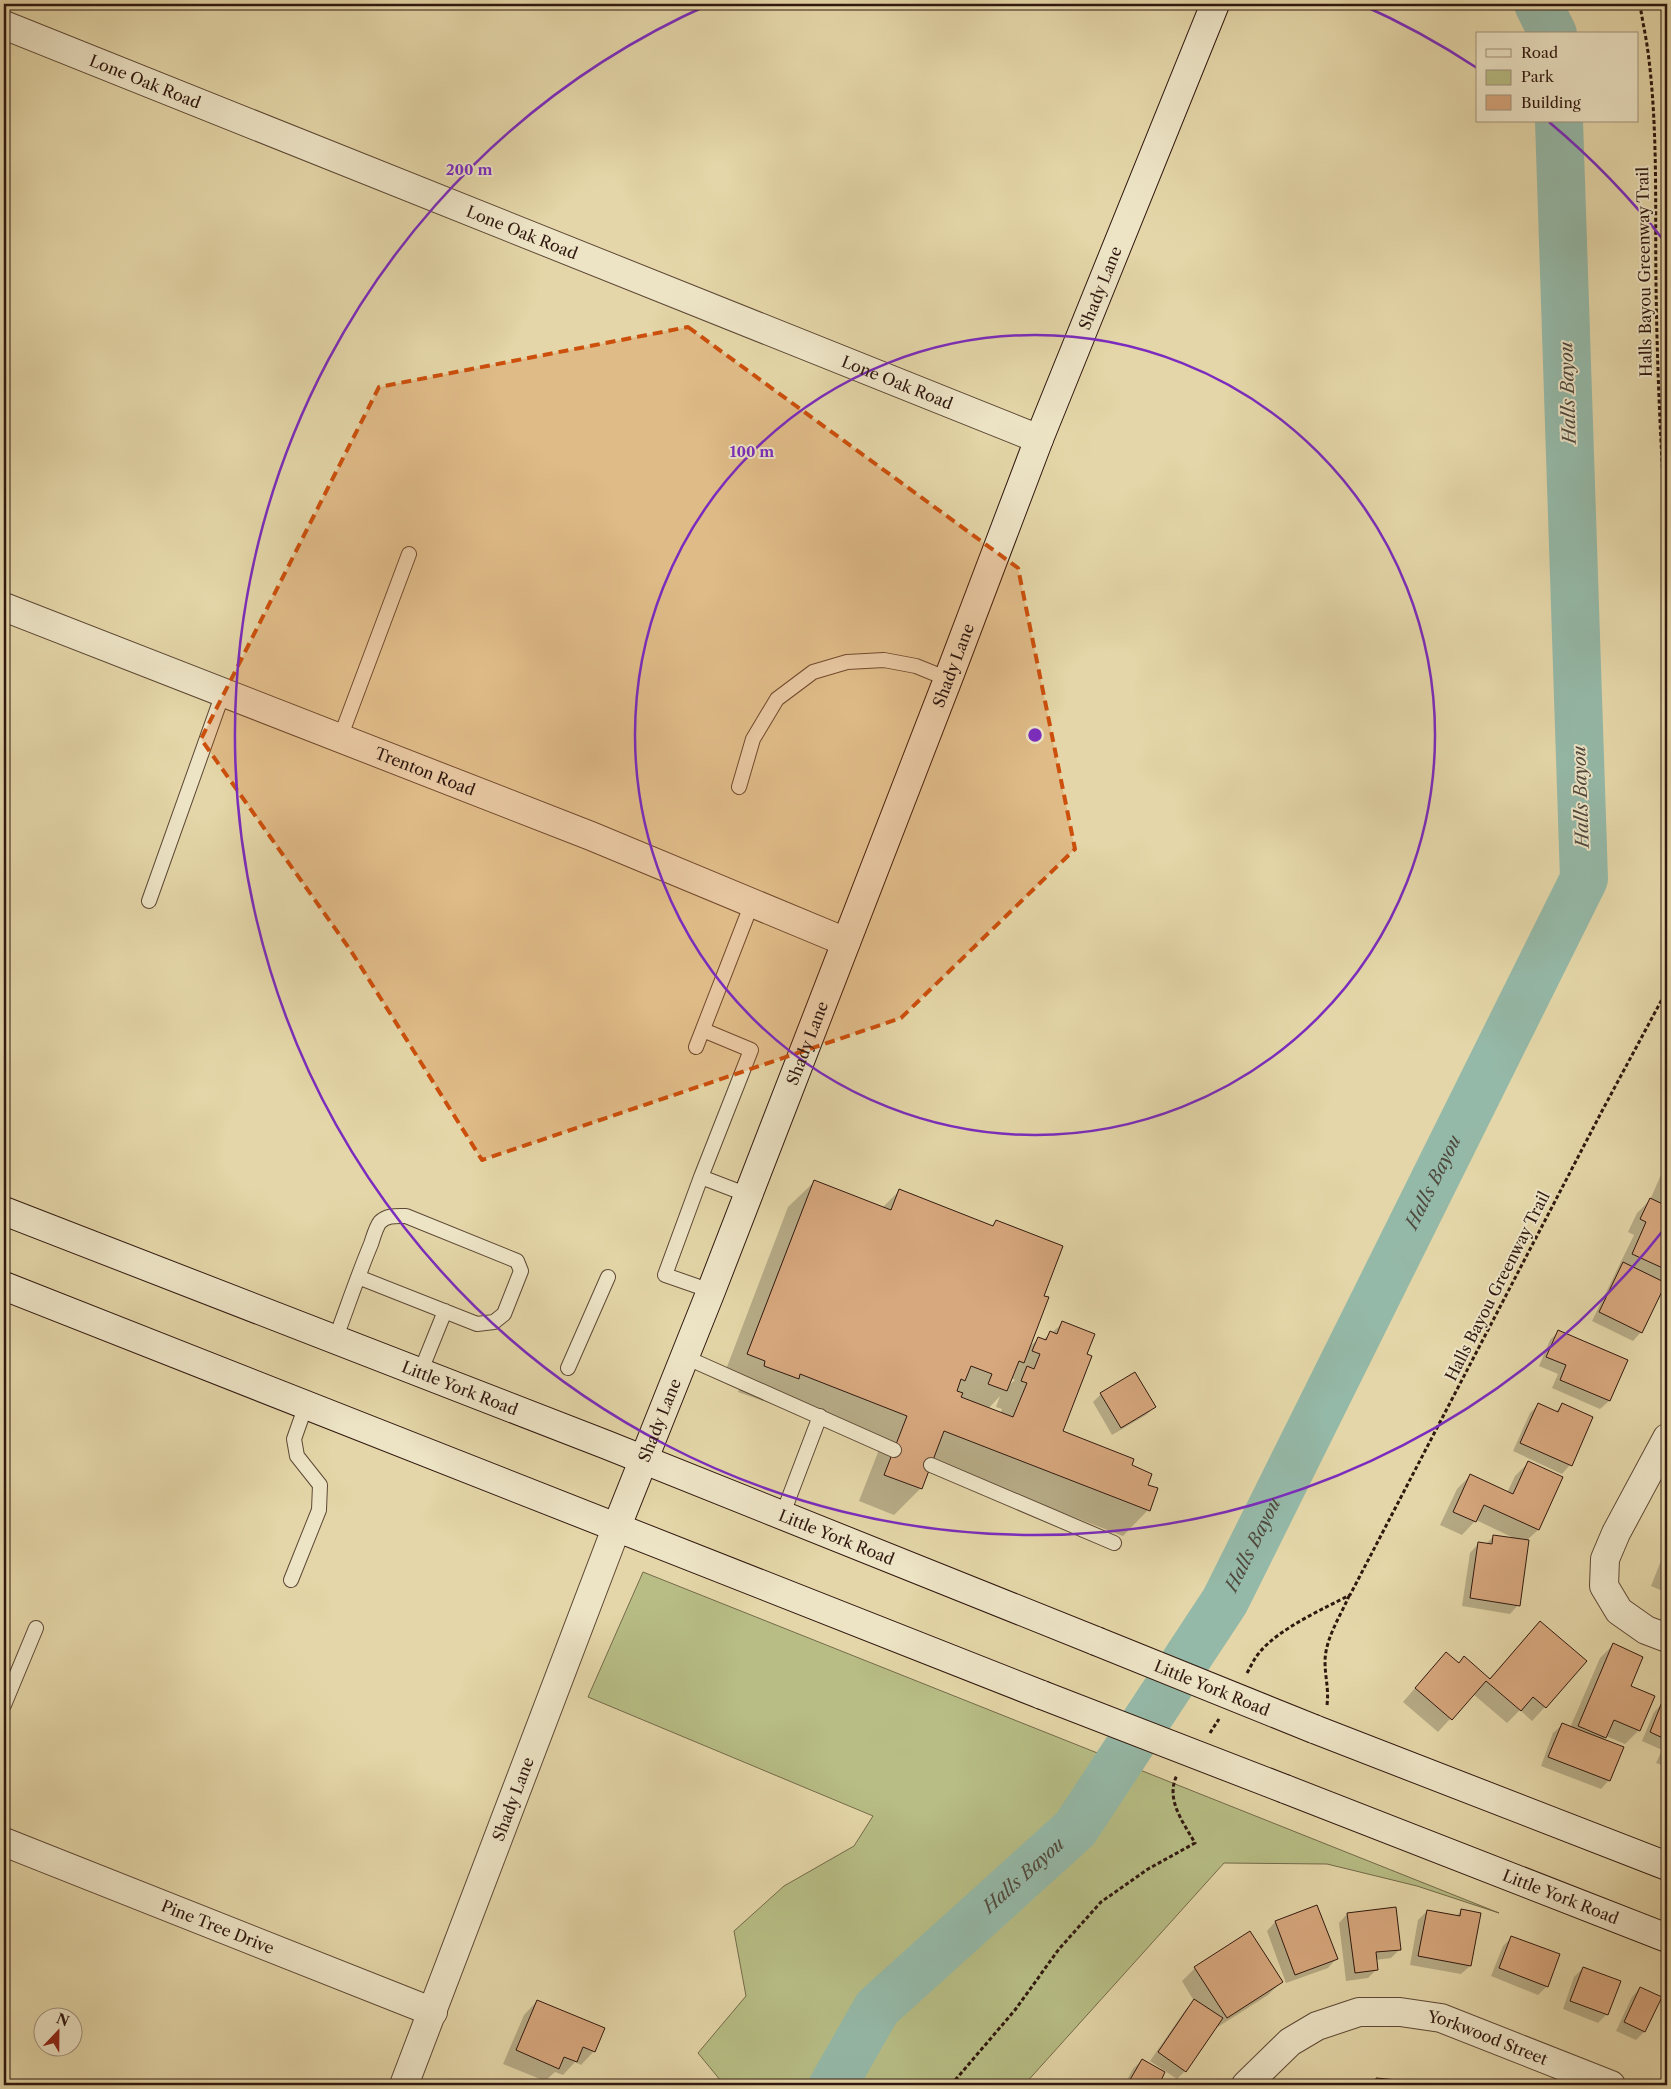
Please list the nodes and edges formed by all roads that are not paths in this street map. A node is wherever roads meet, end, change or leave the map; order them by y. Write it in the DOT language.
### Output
graph roads {
  1 [pos="1216,4"];
  2 [pos="4,25"];
  3 [pos="1039,439"];
  4 [pos="409,554"];
  5 [pos="4,607"];
  6 [pos="948,679"];
  7 [pos="223,694"];
  8 [pos="340,738"];
  9 [pos="739,787"];
  10 [pos="149,901"];
  11 [pos="752,903"];
  12 [pos="846,942"];
  13 [pos="703,1030"];
  14 [pos="696,1047"];
  15 [pos="701,1177"];
  16 [pos="748,1194"];
  17 [pos="4,1212"];
  18 [pos="608,1276"];
  19 [pos="358,1277"];
  20 [pos="4,1286"];
  21 [pos="711,1292"];
  22 [pos="445,1311"];
  23 [pos="335,1340"];
  24 [pos="685,1357"];
  25 [pos="568,1368"];
  26 [pos="420,1372"];
  27 [pos="306,1405"];
  28 [pos="820,1416"];
  29 [pos="1667,1438"];
  30 [pos="894,1450"];
  31 [pos="644,1460"];
  32 [pos="931,1464"];
  33 [pos="782,1516"];
  34 [pos="617,1526"];
  35 [pos="1114,1543"];
  36 [pos="291,1580"];
  37 [pos="36,1628"];
  38 [pos="1665,1637"];
  39 [pos="4,1705"];
  40 [pos="4,1842"];
  41 [pos="1667,1866"];
  42 [pos="1667,1938"];
  43 [pos="433,2012"];
  44 [pos="404,2085"];
  45 [pos="1246,2085"];
  46 [pos="1611,2085"];
  1 -- 3 [label="street, Shady Lane"];
  2 -- 3 [label="street, Lone Oak Road"];
  3 -- 6 [label="street, Shady Lane"];
  4 -- 8 [label="lane"];
  5 -- 7 [label="street, Trenton Road"];
  6 -- 9 [label="lane"];
  6 -- 12 [label="street, Shady Lane"];
  7 -- 8 [label="street, Trenton Road"];
  7 -- 10 [label="lane"];
  8 -- 11 [label="street, Trenton Road"];
  11 -- 12 [label="street, Trenton Road"];
  11 -- 13 [label="lane"];
  12 -- 16 [label="street, Shady Lane"];
  13 -- 14 [label="lane"];
  13 -- 15 [label="lane"];
  15 -- 16 [label="lane"];
  15 -- 21 [label="lane"];
  16 -- 21 [label="street, Shady Lane"];
  17 -- 23 [label="street, Little York Road"];
  18 -- 25 [label="lane"];
  19 -- 22 [label="lane"];
  19 -- 22 [label="lane"];
  19 -- 23 [label="lane"];
  20 -- 27 [label="street, Little York Road"];
  21 -- 24 [label="street, Shady Lane"];
  22 -- 26 [label="lane"];
  23 -- 26 [label="street, Little York Road"];
  24 -- 28 [label="lane"];
  24 -- 31 [label="street, Shady Lane"];
  26 -- 31 [label="street, Little York Road"];
  27 -- 34 [label="street, Little York Road"];
  27 -- 36 [label="lane"];
  28 -- 30 [label="lane"];
  28 -- 33 [label="lane"];
  29 -- 38 [label="street"];
  31 -- 33 [label="street, Little York Road"];
  31 -- 34 [label="street, Shady Lane"];
  32 -- 35 [label="lane"];
  33 -- 41 [label="street, Little York Road, bridge"];
  34 -- 42 [label="street, Little York Road, bridge"];
  34 -- 43 [label="street, Shady Lane"];
  37 -- 39 [label="lane"];
  40 -- 43 [label="street, Pine Tree Drive"];
  43 -- 44 [label="street, Shady Lane"];
  45 -- 46 [label="street, Yorkwood Street"];
}
